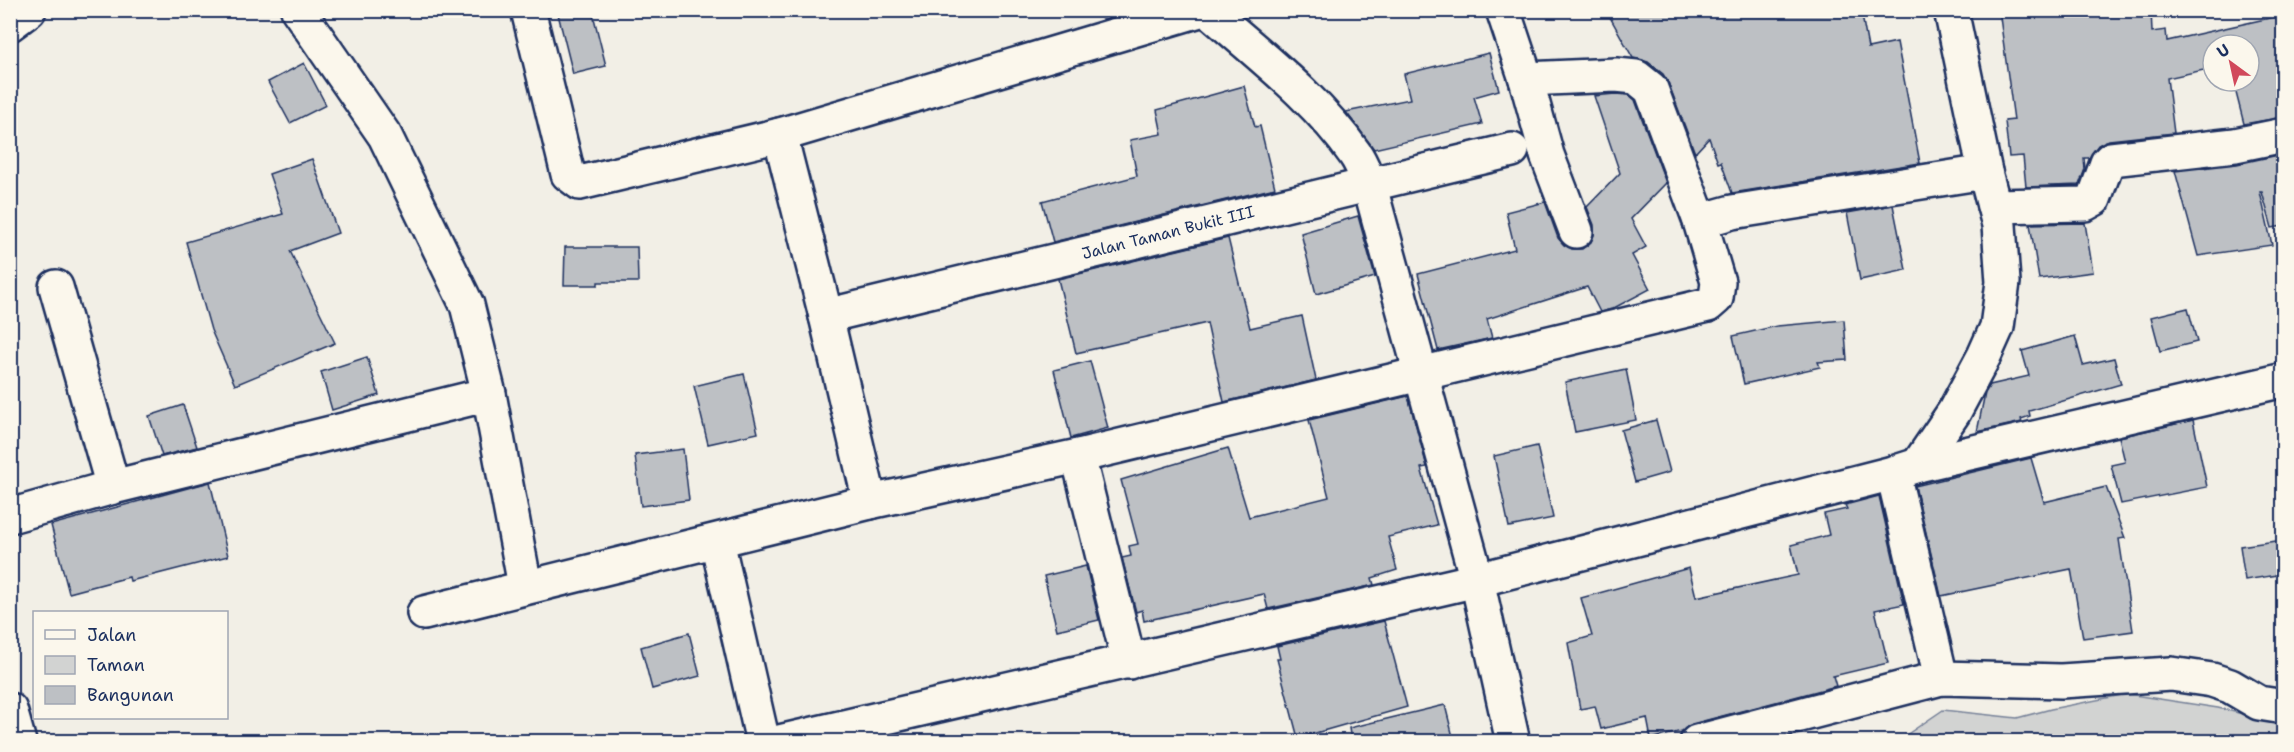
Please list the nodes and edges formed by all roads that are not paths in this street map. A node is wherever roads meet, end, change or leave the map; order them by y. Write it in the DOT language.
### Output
graph roads {
  1 [pos="29,10"];
  2 [pos="298,10"];
  3 [pos="528,10"];
  4 [pos="1200,10"];
  5 [pos="1208,10"];
  6 [pos="1503,10"];
  7 [pos="1951,10"];
  8 [pos="10,24"];
  9 [pos="1526,79"];
  10 [pos="780,135"];
  11 [pos="2283,135"];
  12 [pos="1512,150"];
  13 [pos="1985,172"];
  14 [pos="1369,183"];
  15 [pos="1994,206"];
  16 [pos="1700,221"];
  17 [pos="1576,231"];
  18 [pos="56,287"];
  19 [pos="826,316"];
  20 [pos="1421,374"];
  21 [pos="2283,380"];
  22 [pos="489,394"];
  23 [pos="1078,456"];
  24 [pos="1906,469"];
  25 [pos="113,487"];
  26 [pos="870,502"];
  27 [pos="10,516"];
  28 [pos="717,541"];
  29 [pos="1476,580"];
  30 [pos="525,586"];
  31 [pos="424,613"];
  32 [pos="1129,662"];
  33 [pos="1941,678"];
  34 [pos="2283,707"];
  35 [pos="10,710"];
  36 [pos="19,741"];
  37 [pos="762,741"];
  38 [pos="779,741"];
  39 [pos="1513,741"];
  40 [pos="1697,741"];
  1 -- 8 [label="street"];
  2 -- 22 [label="street"];
  3 -- 10 [label="street"];
  4 -- 10 [label="street"];
  5 -- 14 [label="street"];
  6 -- 9 [label="street"];
  7 -- 13 [label="street"];
  9 -- 16 [label="street"];
  9 -- 17 [label="street"];
  10 -- 19 [label="street"];
  11 -- 15 [label="street"];
  12 -- 14 [label="street, Jalan Taman Bukit III"];
  13 -- 15 [label="street"];
  13 -- 16 [label="street"];
  14 -- 19 [label="street, Jalan Taman Bukit III"];
  14 -- 20 [label="street"];
  15 -- 24 [label="street"];
  16 -- 20 [label="street"];
  18 -- 25 [label="street"];
  19 -- 26 [label="street"];
  20 -- 23 [label="street"];
  20 -- 29 [label="street"];
  21 -- 24 [label="street"];
  22 -- 25 [label="street"];
  22 -- 30 [label="street"];
  23 -- 26 [label="street"];
  23 -- 32 [label="street"];
  24 -- 29 [label="street"];
  24 -- 33 [label="street"];
  25 -- 27 [label="street"];
  26 -- 28 [label="street"];
  28 -- 30 [label="street"];
  28 -- 37 [label="street"];
  29 -- 32 [label="street"];
  29 -- 39 [label="street"];
  30 -- 31 [label="street"];
  32 -- 38 [label="street"];
  33 -- 34 [label="street"];
  33 -- 40 [label="street"];
  35 -- 36 [label="street"];
}
